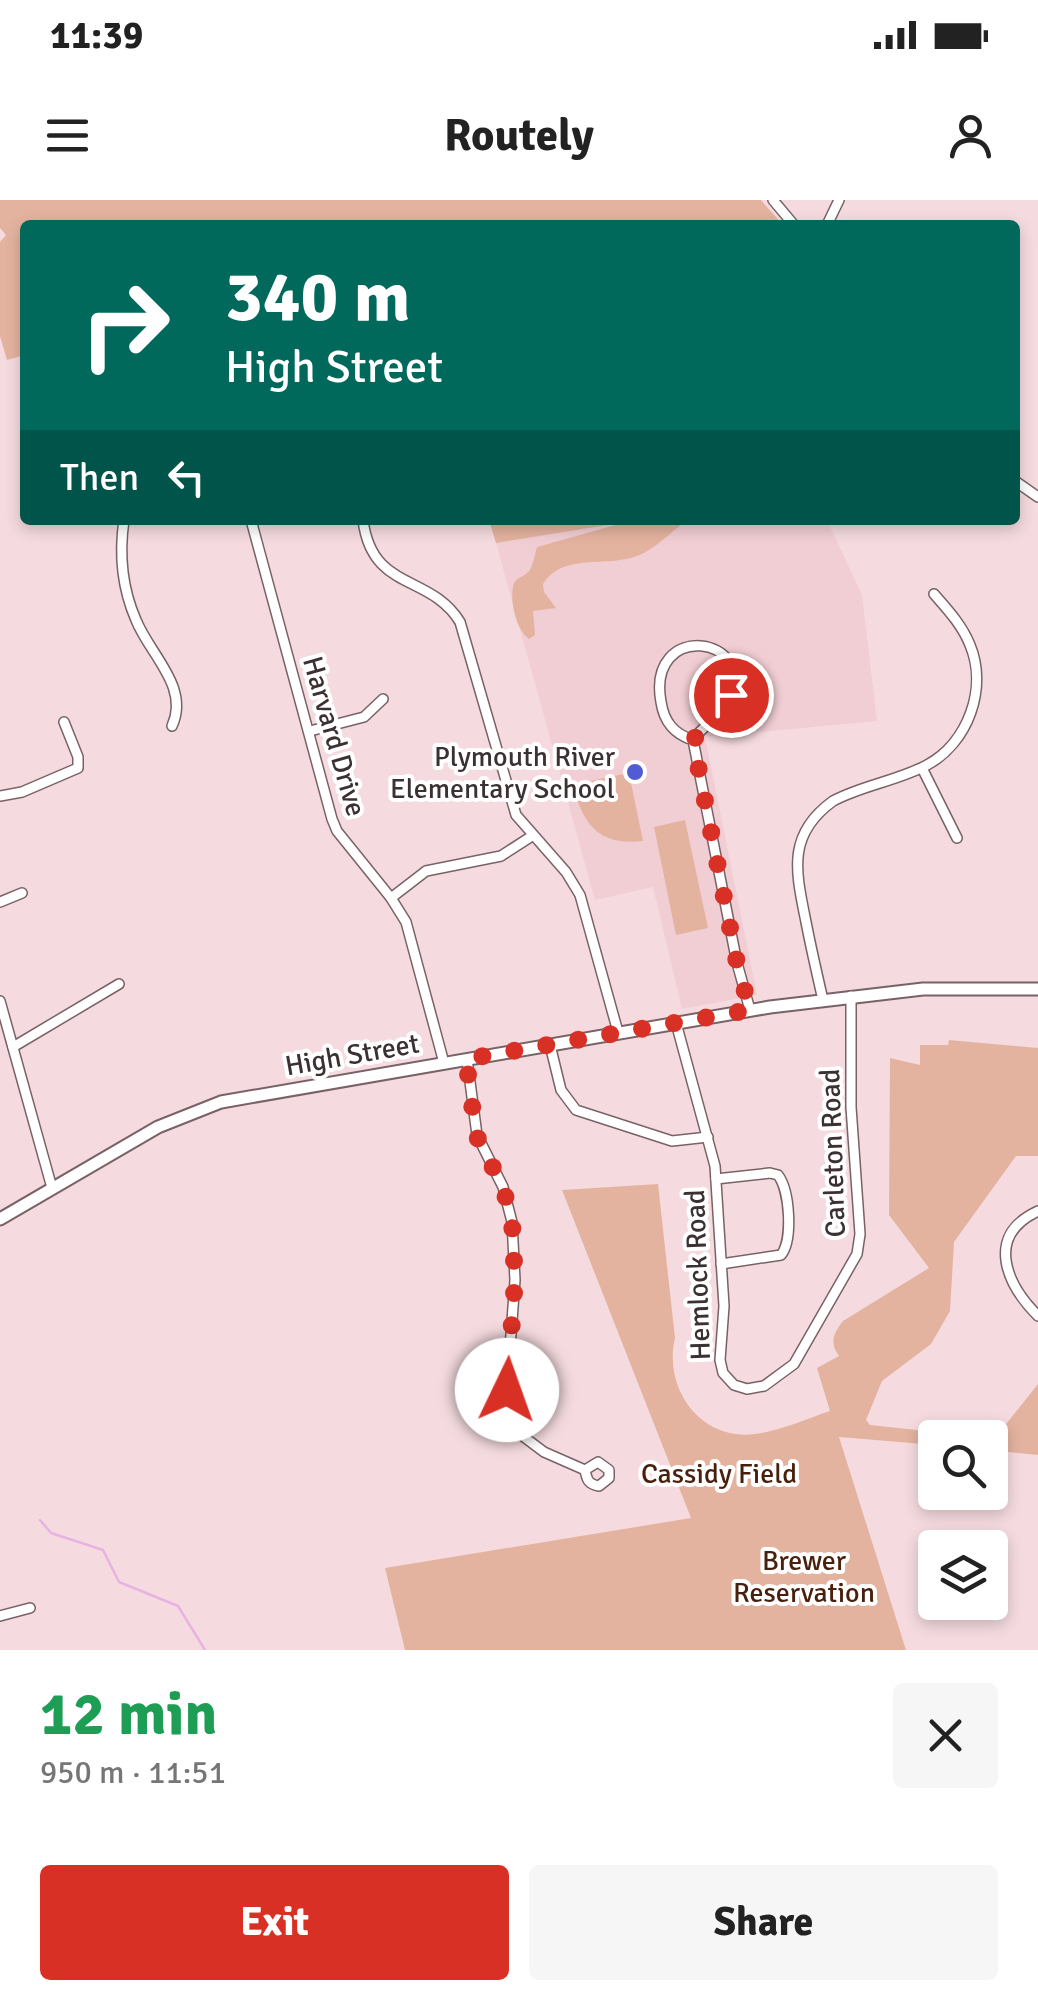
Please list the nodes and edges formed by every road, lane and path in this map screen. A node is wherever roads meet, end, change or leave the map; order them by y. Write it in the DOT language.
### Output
graph roads {
  1 [pos="773,200"];
  2 [pos="790,220"];
  3 [pos="124,525"];
  4 [pos="252,525"];
  5 [pos="364,525"];
  6 [pos="934,594"];
  7 [pos="383,699"];
  8 [pos="64,722"];
  9 [pos="172,726"];
  10 [pos="310,731"];
  11 [pos="693,740"];
  12 [pos="922,768"];
  13 [pos="0,796"];
  14 [pos="532,836"];
  15 [pos="958,838"];
  16 [pos="22,893"];
  17 [pos="391,898"];
  18 [pos="0,902"];
  19 [pos="119,984"];
  20 [pos="1038,989"];
  21 [pos="851,996"];
  22 [pos="822,1000"];
  23 [pos="0,1001"];
  24 [pos="750,1010"];
  25 [pos="676,1023"];
  26 [pos="618,1032"];
  27 [pos="550,1045"];
  28 [pos="12,1047"];
  29 [pos="466,1059"];
  30 [pos="444,1063"];
  31 [pos="708,1137"];
  32 [pos="716,1179"];
  33 [pos="52,1188"];
  34 [pos="1038,1211"];
  35 [pos="0,1219"];
  36 [pos="721,1264"];
  37 [pos="832,1302"];
  38 [pos="1038,1316"];
  39 [pos="585,1470"];
  40 [pos="30,1608"];
  41 [pos="0,1616"];
  1 -- 2 [label="street"];
  3 -- 9 [label="street"];
  4 -- 10 [label="street, Harvard Drive"];
  5 -- 14 [label="street"];
  6 -- 12 [label="street"];
  7 -- 10 [label="street"];
  8 -- 13 [label="street"];
  10 -- 17 [label="street, Harvard Drive"];
  11 -- 11 [label="street"];
  11 -- 24 [label="street"];
  12 -- 15 [label="street"];
  12 -- 22 [label="street"];
  14 -- 17 [label="street"];
  14 -- 26 [label="street"];
  16 -- 18 [label="street"];
  17 -- 30 [label="street, Harvard Drive"];
  19 -- 28 [label="street"];
  20 -- 21 [label="main road, High Street"];
  21 -- 22 [label="main road, High Street"];
  21 -- 37 [label="street, Carleton Road"];
  22 -- 24 [label="main road, High Street"];
  23 -- 28 [label="street"];
  24 -- 25 [label="main road, High Street"];
  25 -- 26 [label="main road, High Street"];
  25 -- 31 [label="street, Hemlock Road"];
  26 -- 27 [label="main road, High Street"];
  27 -- 29 [label="main road, High Street"];
  27 -- 31 [label="street"];
  28 -- 33 [label="street"];
  29 -- 30 [label="main road, High Street"];
  29 -- 39 [label="street"];
  30 -- 33 [label="main road, High Street"];
  31 -- 32 [label="street, Hemlock Road"];
  32 -- 36 [label="street, Hemlock Road"];
  32 -- 36 [label="street"];
  33 -- 35 [label="main road, High Street"];
  34 -- 38 [label="street"];
  36 -- 37 [label="street, Hemlock Road"];
  40 -- 41 [label="street"];
}
